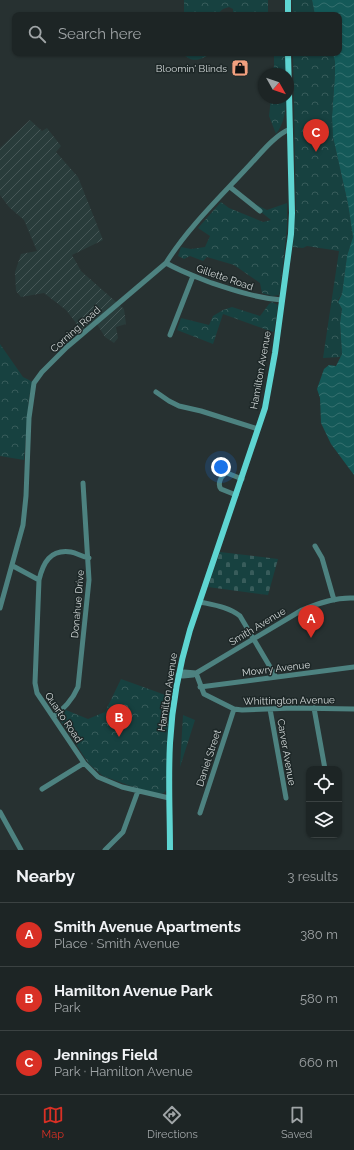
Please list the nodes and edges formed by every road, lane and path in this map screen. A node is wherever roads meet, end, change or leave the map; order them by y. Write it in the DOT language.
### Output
graph roads {
  1 [pos="288,0"];
  2 [pos="288,12"];
  3 [pos="288,56"];
  4 [pos="290,129"];
  5 [pos="230,187"];
  6 [pos="260,211"];
  7 [pos="166,263"];
  8 [pos="193,276"];
  9 [pos="282,300"];
  10 [pos="170,335"];
  11 [pos="156,392"];
  12 [pos="258,430"];
  13 [pos="242,479"];
  14 [pos="83,483"];
  15 [pos="236,495"];
  16 [pos="314,546"];
  17 [pos="89,558"];
  18 [pos="13,566"];
  19 [pos="39,580"];
  20 [pos="354,598"];
  21 [pos="334,600"];
  22 [pos="200,602"];
  23 [pos="0,608"];
  24 [pos="253,638"];
  25 [pos="354,667"];
  26 [pos="196,673"];
  27 [pos="178,675"];
  28 [pos="276,677"];
  29 [pos="200,687"];
  30 [pos="314,708"];
  31 [pos="234,709"];
  32 [pos="354,709"];
  33 [pos="270,710"];
  34 [pos="53,716"];
  35 [pos="84,763"];
  36 [pos="324,766"];
  37 [pos="42,789"];
  38 [pos="138,792"];
  39 [pos="169,798"];
  40 [pos="286,798"];
  41 [pos="0,812"];
  42 [pos="200,812"];
  43 [pos="21,850"];
  44 [pos="105,850"];
  45 [pos="170,850"];
  1 -- 2 [label="main road"];
  3 -- 4 [label="main road, Hamilton Avenue"];
  4 -- 5 [label="street, Corning Road"];
  4 -- 9 [label="main road, Hamilton Avenue"];
  5 -- 6 [label="street"];
  5 -- 7 [label="street, Corning Road"];
  7 -- 8 [label="street, Gillette Road"];
  7 -- 18 [label="street, Corning Road"];
  8 -- 9 [label="street, Gillette Road"];
  8 -- 10 [label="street"];
  9 -- 12 [label="main road, Hamilton Avenue"];
  11 -- 12 [label="street"];
  12 -- 13 [label="main road, Hamilton Avenue"];
  13 -- 15 [label="main road, Hamilton Avenue"];
  13 -- 15 [label="street"];
  14 -- 17 [label="street, Donahue Drive"];
  15 -- 22 [label="main road, Hamilton Avenue"];
  16 -- 21 [label="street"];
  17 -- 19 [label="street, Quarto Road"];
  17 -- 34 [label="street, Donahue Drive"];
  18 -- 19 [label="street"];
  18 -- 23 [label="street, Corning Road"];
  19 -- 34 [label="street, Quarto Road"];
  20 -- 21 [label="street, Smith Avenue"];
  21 -- 24 [label="street, Smith Avenue"];
  22 -- 24 [label="street"];
  22 -- 27 [label="main road, Hamilton Avenue"];
  24 -- 26 [label="street, Smith Avenue"];
  24 -- 28 [label="street"];
  25 -- 28 [label="street, Mowry Avenue"];
  26 -- 27 [label="street, Smith Avenue"];
  26 -- 29 [label="street"];
  27 -- 39 [label="main road, Hamilton Avenue"];
  28 -- 29 [label="street, Mowry Avenue"];
  29 -- 31 [label="street, Whittington Avenue"];
  30 -- 32 [label="street, Whittington Avenue"];
  30 -- 33 [label="street, Whittington Avenue"];
  30 -- 36 [label="street"];
  31 -- 33 [label="street, Whittington Avenue"];
  31 -- 42 [label="street, Daniel Street"];
  33 -- 40 [label="street, Carver Avenue"];
  34 -- 35 [label="street, Quarto Road"];
  35 -- 37 [label="street"];
  35 -- 38 [label="street, Quarto Road"];
  38 -- 39 [label="street, Quarto Road"];
  38 -- 44 [label="street"];
  39 -- 45 [label="main road, Hamilton Avenue"];
  41 -- 43 [label="street"];
}
